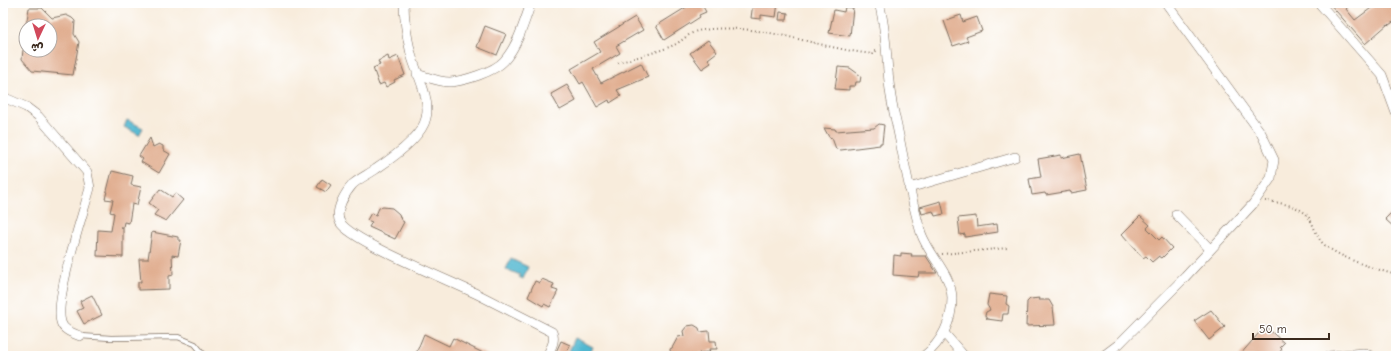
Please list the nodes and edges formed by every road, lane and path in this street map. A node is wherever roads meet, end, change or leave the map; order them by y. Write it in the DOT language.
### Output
graph roads {
  1 [pos="404,3"];
  2 [pos="531,3"];
  3 [pos="880,3"];
  4 [pos="1166,3"];
  5 [pos="1319,3"];
  6 [pos="885,40"];
  7 [pos="618,63"];
  8 [pos="417,74"];
  9 [pos="3,97"];
  10 [pos="1396,113"];
  11 [pos="1015,157"];
  12 [pos="910,188"];
  13 [pos="1256,200"];
  14 [pos="1176,214"];
  15 [pos="1008,248"];
  16 [pos="1210,249"];
  17 [pos="933,255"];
  18 [pos="1396,275"];
  19 [pos="944,333"];
  20 [pos="80,336"];
  21 [pos="205,356"];
  22 [pos="548,356"];
  23 [pos="924,356"];
  24 [pos="964,356"];
  25 [pos="1103,356"];
  26 [pos="1329,356"];
  27 [pos="1371,356"];
  1 -- 8 [label="street"];
  2 -- 8 [label="street"];
  3 -- 6 [label="street"];
  4 -- 13 [label="street"];
  5 -- 10 [label="street"];
  6 -- 7 [label="path"];
  6 -- 12 [label="street"];
  8 -- 22 [label="street"];
  9 -- 20 [label="street"];
  11 -- 12 [label="street"];
  12 -- 17 [label="street"];
  13 -- 16 [label="street"];
  13 -- 18 [label="path"];
  14 -- 16 [label="street"];
  15 -- 17 [label="path"];
  16 -- 25 [label="street"];
  17 -- 19 [label="street"];
  19 -- 23 [label="street"];
  19 -- 24 [label="street"];
  20 -- 21 [label="lane"];
  26 -- 27 [label="street"];
}
